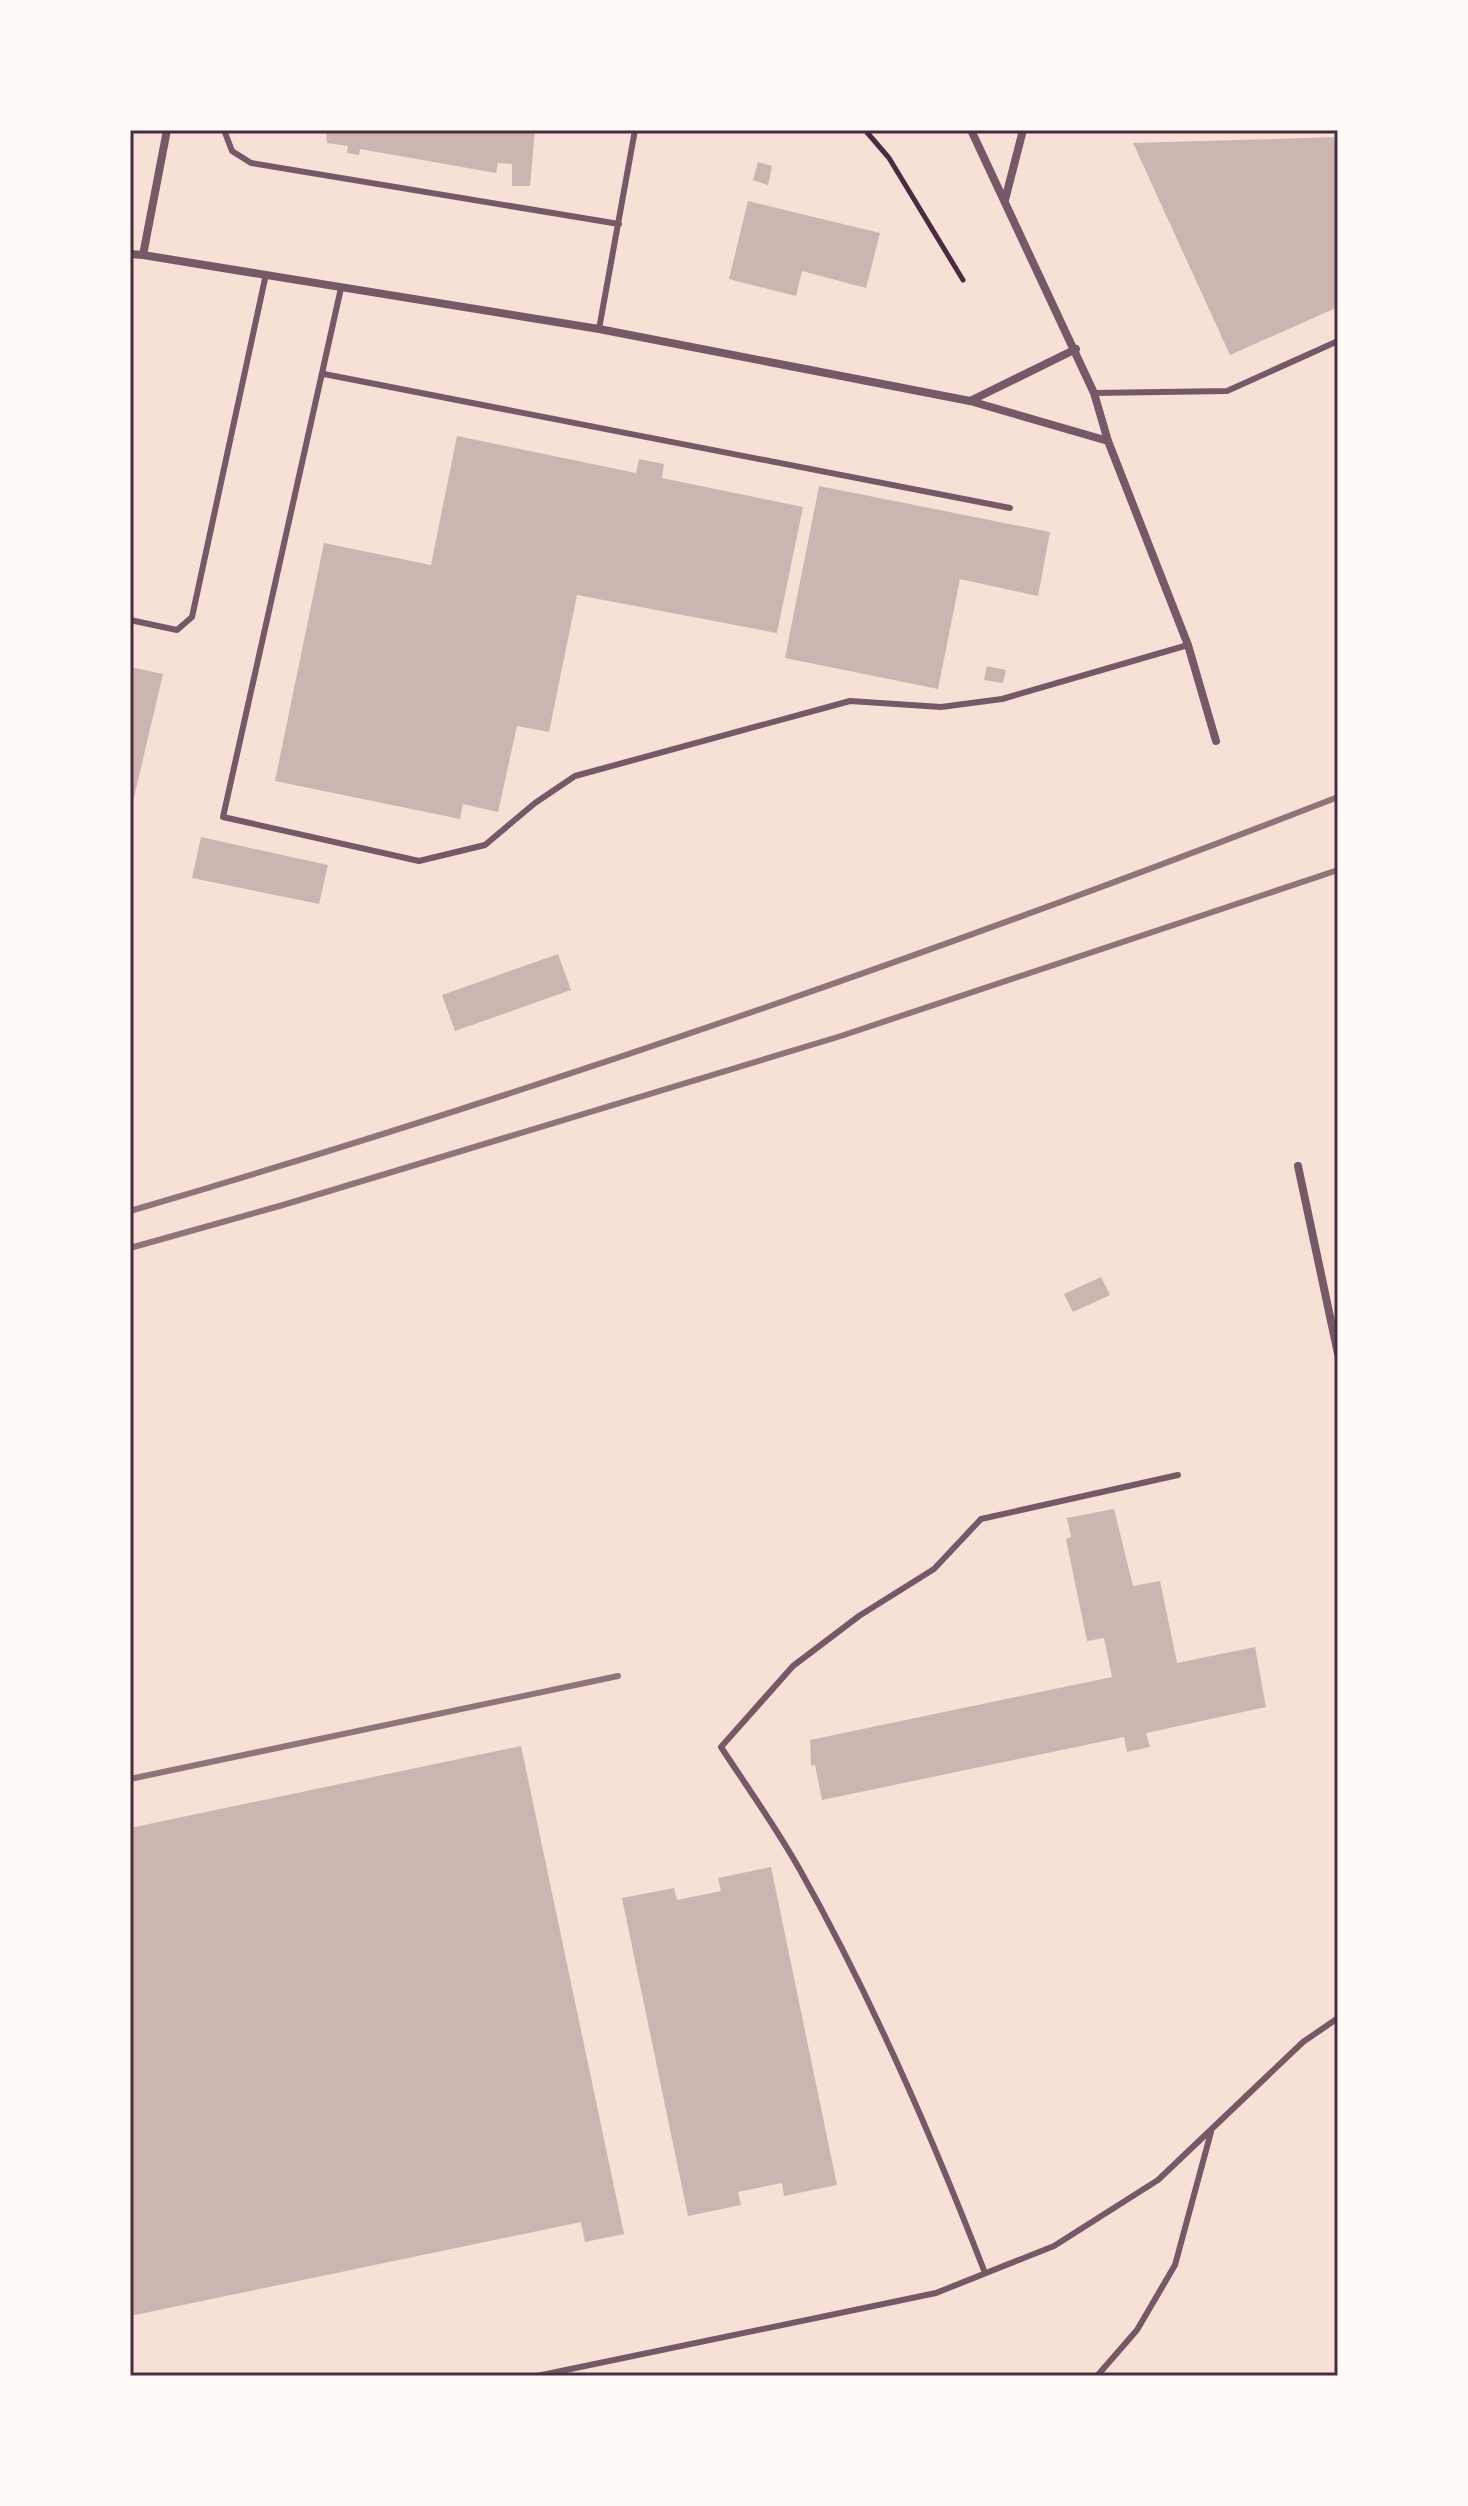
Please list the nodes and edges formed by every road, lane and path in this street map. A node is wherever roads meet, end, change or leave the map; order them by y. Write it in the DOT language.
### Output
graph roads {
  1 [pos="167,130"];
  2 [pos="224,130"];
  3 [pos="635,130"];
  4 [pos="865,130"];
  5 [pos="971,130"];
  6 [pos="1023,130"];
  7 [pos="1005,201"];
  8 [pos="619,224"];
  9 [pos="130,254"];
  10 [pos="143,255"];
  11 [pos="266,274"];
  12 [pos="963,280"];
  13 [pos="341,288"];
  14 [pos="599,329"];
  15 [pos="1338,341"];
  16 [pos="1076,349"];
  17 [pos="324,374"];
  18 [pos="1094,393"];
  19 [pos="970,401"];
  20 [pos="1108,441"];
  21 [pos="1010,508"];
  22 [pos="130,620"];
  23 [pos="1188,645"];
  24 [pos="1216,741"];
  25 [pos="1298,1166"];
  26 [pos="1338,1354"];
  27 [pos="1178,1475"];
  28 [pos="1338,2018"];
  29 [pos="1212,2128"];
  30 [pos="985,2273"];
  31 [pos="537,2376"];
  32 [pos="1097,2376"];
  1 -- 10 [label="street"];
  2 -- 8 [label="lane"];
  3 -- 8 [label="lane"];
  4 -- 12 [label="path"];
  5 -- 7 [label="street"];
  6 -- 7 [label="street"];
  7 -- 16 [label="street"];
  8 -- 14 [label="lane"];
  9 -- 10 [label="street"];
  10 -- 11 [label="street"];
  11 -- 13 [label="street"];
  11 -- 22 [label="lane"];
  13 -- 14 [label="street"];
  13 -- 17 [label="lane"];
  14 -- 19 [label="street"];
  15 -- 18 [label="lane"];
  16 -- 18 [label="street"];
  16 -- 19 [label="street"];
  17 -- 21 [label="lane"];
  17 -- 23 [label="lane"];
  18 -- 20 [label="street"];
  19 -- 20 [label="street"];
  20 -- 23 [label="street"];
  23 -- 24 [label="street"];
  25 -- 26 [label="street"];
  27 -- 30 [label="lane"];
  28 -- 29 [label="lane"];
  29 -- 30 [label="lane"];
  29 -- 32 [label="lane"];
  30 -- 31 [label="lane"];
}
